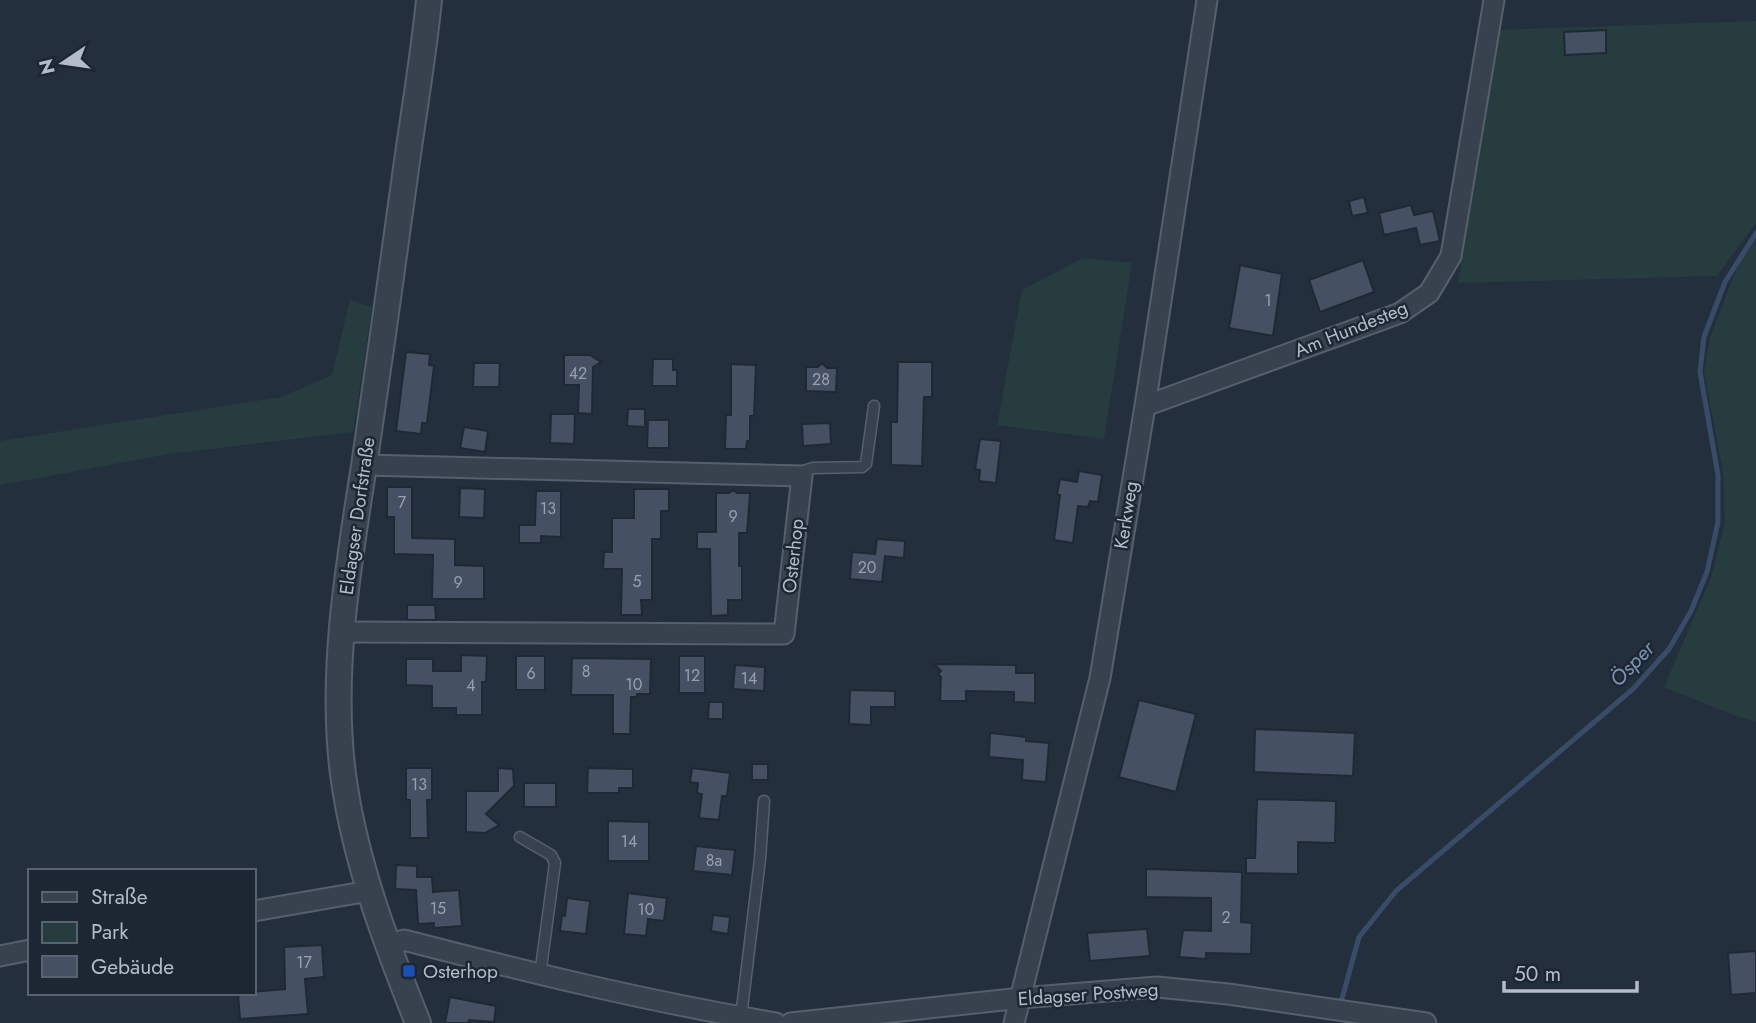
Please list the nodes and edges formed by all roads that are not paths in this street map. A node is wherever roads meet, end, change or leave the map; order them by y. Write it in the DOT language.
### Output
graph roads {
  1 [pos="429,0"];
  2 [pos="1207,0"];
  3 [pos="1494,0"];
  4 [pos="874,406"];
  5 [pos="1145,407"];
  6 [pos="364,466"];
  7 [pos="802,476"];
  8 [pos="343,632"];
  9 [pos="764,800"];
  10 [pos="520,837"];
  11 [pos="369,891"];
  12 [pos="256,911"];
  13 [pos="388,946"];
  14 [pos="28,950"];
  15 [pos="0,956"];
  16 [pos="540,976"];
  17 [pos="1021,998"];
  18 [pos="741,1017"];
  19 [pos="418,1023"];
  20 [pos="776,1023"];
  21 [pos="791,1023"];
  22 [pos="1014,1023"];
  23 [pos="1426,1023"];
  1 -- 6 [label="street, Eldagser Dorfstraße"];
  2 -- 5 [label="street, Kerkweg"];
  3 -- 5 [label="street, Am Hundesteg"];
  4 -- 7 [label="lane"];
  5 -- 17 [label="street, Kerkweg"];
  6 -- 7 [label="street"];
  6 -- 8 [label="street, Eldagser Dorfstraße"];
  7 -- 8 [label="street, Osterhop"];
  8 -- 11 [label="street, Eldagser Dorfstraße"];
  9 -- 18 [label="lane"];
  10 -- 16 [label="lane"];
  11 -- 12 [label="street"];
  11 -- 13 [label="street, Eldagser Dorfstraße"];
  13 -- 16 [label="street"];
  13 -- 19 [label="street, Eldagser Dorfstraße"];
  14 -- 15 [label="street"];
  16 -- 18 [label="street"];
  17 -- 21 [label="street, Eldagser Postweg"];
  17 -- 22 [label="street, Kerkweg"];
  17 -- 23 [label="street, Eldagser Postweg"];
  18 -- 20 [label="street"];
}
